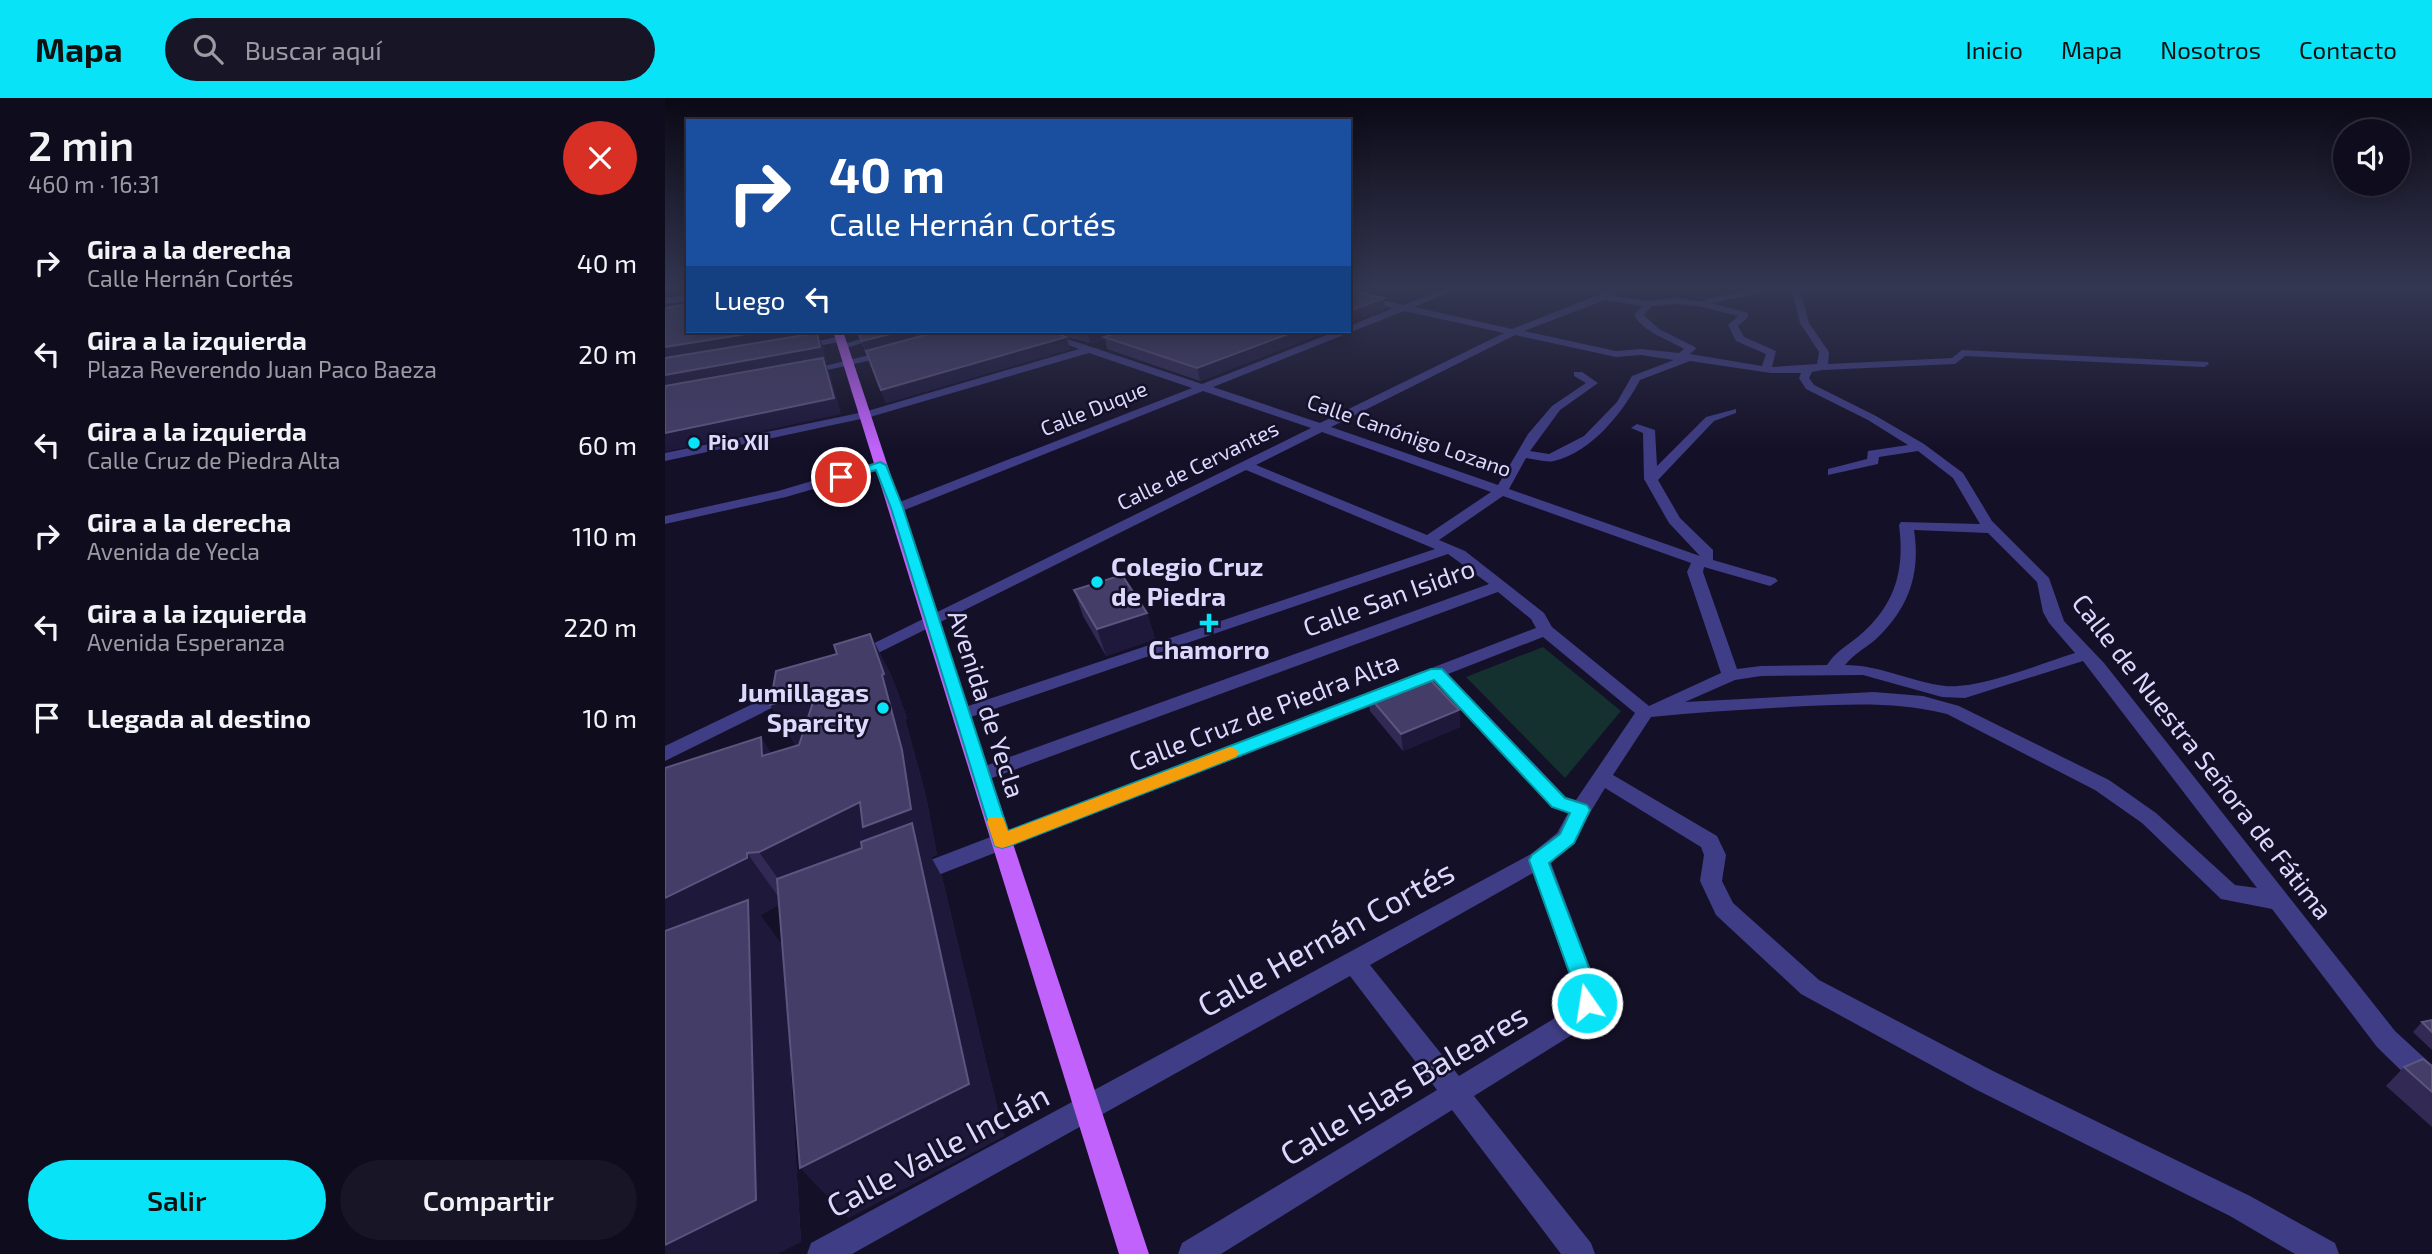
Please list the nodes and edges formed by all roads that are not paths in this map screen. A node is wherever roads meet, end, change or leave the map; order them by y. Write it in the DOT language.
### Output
graph roads {
  1 [pos="1067,342"];
  2 [pos="1113,342"];
  3 [pos="1317,342"];
  4 [pos="1493,342"];
  5 [pos="1563,342"];
  6 [pos="1677,342"];
  7 [pos="1747,342"];
  8 [pos="1816,342"];
  9 [pos="843,345"];
  10 [pos="787,348"];
  11 [pos="1088,349"];
  12 [pos="898,351"];
  13 [pos="1682,358"];
  14 [pos="2204,364"];
  15 [pos="1766,368"];
  16 [pos="1814,369"];
  17 [pos="797,374"];
  18 [pos="1578,374"];
  19 [pos="1202,387"];
  20 [pos="1732,411"];
  21 [pos="866,415"];
  22 [pos="1323,428"];
  23 [pos="1637,428"];
  24 [pos="1920,447"];
  25 [pos="1523,454"];
  26 [pos="665,457"];
  27 [pos="880,465"];
  28 [pos="1247,466"];
  29 [pos="1833,472"];
  30 [pos="1651,479"];
  31 [pos="1501,491"];
  32 [pos="897,508"];
  33 [pos="665,520"];
  34 [pos="1992,529"];
  35 [pos="1428,541"];
  36 [pos="1450,549"];
  37 [pos="1701,561"];
  38 [pos="1770,581"];
  39 [pos="1499,586"];
  40 [pos="932,621"];
  41 [pos="1545,630"];
  42 [pos="2085,654"];
  43 [pos="1835,669"];
  44 [pos="835,670"];
  45 [pos="1437,673"];
  46 [pos="1731,676"];
  47 [pos="811,682"];
  48 [pos="1646,712"];
  49 [pos="962,714"];
  50 [pos="665,754"];
  51 [pos="981,775"];
  52 [pos="1601,777"];
  53 [pos="1580,810"];
  54 [pos="1002,841"];
  55 [pos="1539,860"];
  56 [pos="900,881"];
  57 [pos="2281,901"];
  58 [pos="1353,961"];
  59 [pos="2432,1083"];
  60 [pos="1454,1093"];
  61 [pos="1088,1110"];
  62 [pos="822,1254"];
  63 [pos="1135,1254"];
  64 [pos="1193,1254"];
  65 [pos="1580,1254"];
  66 [pos="2324,1254"];
  1 -- 11 [label="street, Calle Canónigo Lozano"];
  2 -- 11 [label="street"];
  3 -- 19 [label="street, Calle Duque"];
  4 -- 22 [label="street, Calle de Cervantes"];
  5 -- 13 [label="street"];
  6 -- 13 [label="street"];
  7 -- 15 [label="street"];
  8 -- 16 [label="street"];
  9 -- 10 [label="street"];
  9 -- 12 [label="street"];
  9 -- 17 [label="street"];
  9 -- 21 [label="main road, Avenida de Yecla"];
  11 -- 19 [label="street, Calle Canónigo Lozano"];
  11 -- 21 [label="street"];
  13 -- 15 [label="street"];
  13 -- 25 [label="street"];
  14 -- 16 [label="street"];
  15 -- 16 [label="street"];
  16 -- 24 [label="street, Calle de Nuestra Señora de Fátima"];
  18 -- 25 [label="street"];
  19 -- 22 [label="street, Calle Canónigo Lozano"];
  19 -- 32 [label="street, Calle Duque"];
  20 -- 30 [label="street"];
  21 -- 26 [label="street"];
  21 -- 27 [label="main road, Avenida de Yecla"];
  22 -- 28 [label="street, Calle de Cervantes"];
  22 -- 31 [label="street, Calle Canónigo Lozano"];
  23 -- 30 [label="street"];
  24 -- 29 [label="street"];
  24 -- 34 [label="street, Calle de Nuestra Señora de Fátima"];
  25 -- 31 [label="street"];
  27 -- 32 [label="main road, Avenida de Yecla"];
  27 -- 33 [label="street"];
  28 -- 35 [label="street"];
  28 -- 40 [label="street, Calle de Cervantes"];
  30 -- 37 [label="street"];
  31 -- 35 [label="street"];
  31 -- 37 [label="street, Calle Canónigo Lozano"];
  32 -- 40 [label="main road, Avenida de Yecla"];
  34 -- 42 [label="street, Calle de Nuestra Señora de Fátima"];
  34 -- 43 [label="street"];
  35 -- 36 [label="street"];
  36 -- 39 [label="street"];
  36 -- 49 [label="street"];
  37 -- 38 [label="street, Calle Canónigo Lozano"];
  37 -- 46 [label="street"];
  39 -- 41 [label="street"];
  39 -- 51 [label="street, Calle San Isidro"];
  40 -- 44 [label="street, Calle de Cervantes"];
  40 -- 49 [label="main road, Avenida de Yecla"];
  41 -- 45 [label="street, Calle Cruz de Piedra Alta"];
  41 -- 48 [label="street"];
  42 -- 43 [label="street"];
  42 -- 57 [label="street, Calle de Nuestra Señora de Fátima"];
  43 -- 46 [label="street"];
  45 -- 53 [label="street"];
  45 -- 54 [label="street, Calle Cruz de Piedra Alta"];
  46 -- 48 [label="street"];
  47 -- 50 [label="street"];
  48 -- 52 [label="street, Calle Hernán Cortés"];
  48 -- 57 [label="street"];
  49 -- 51 [label="main road, Avenida de Yecla"];
  51 -- 54 [label="main road, Avenida de Yecla"];
  52 -- 53 [label="street, Calle Hernán Cortés"];
  52 -- 66 [label="street"];
  53 -- 55 [label="street, Calle Hernán Cortés"];
  54 -- 56 [label="street, Calle Cruz de Piedra Alta"];
  54 -- 61 [label="main road, Avenida de Yecla"];
  55 -- 58 [label="street, Calle Hernán Cortés"];
  55 -- 60 [label="street, Calle Islas Baleares"];
  57 -- 59 [label="street, Calle de Nuestra Señora de Fátima"];
  58 -- 60 [label="street"];
  58 -- 61 [label="street, Calle Hernán Cortés"];
  60 -- 64 [label="street, Calle Islas Baleares"];
  60 -- 65 [label="street"];
  61 -- 62 [label="street, Calle Valle Inclán"];
  61 -- 63 [label="main road, Avenida de Yecla"];
}
